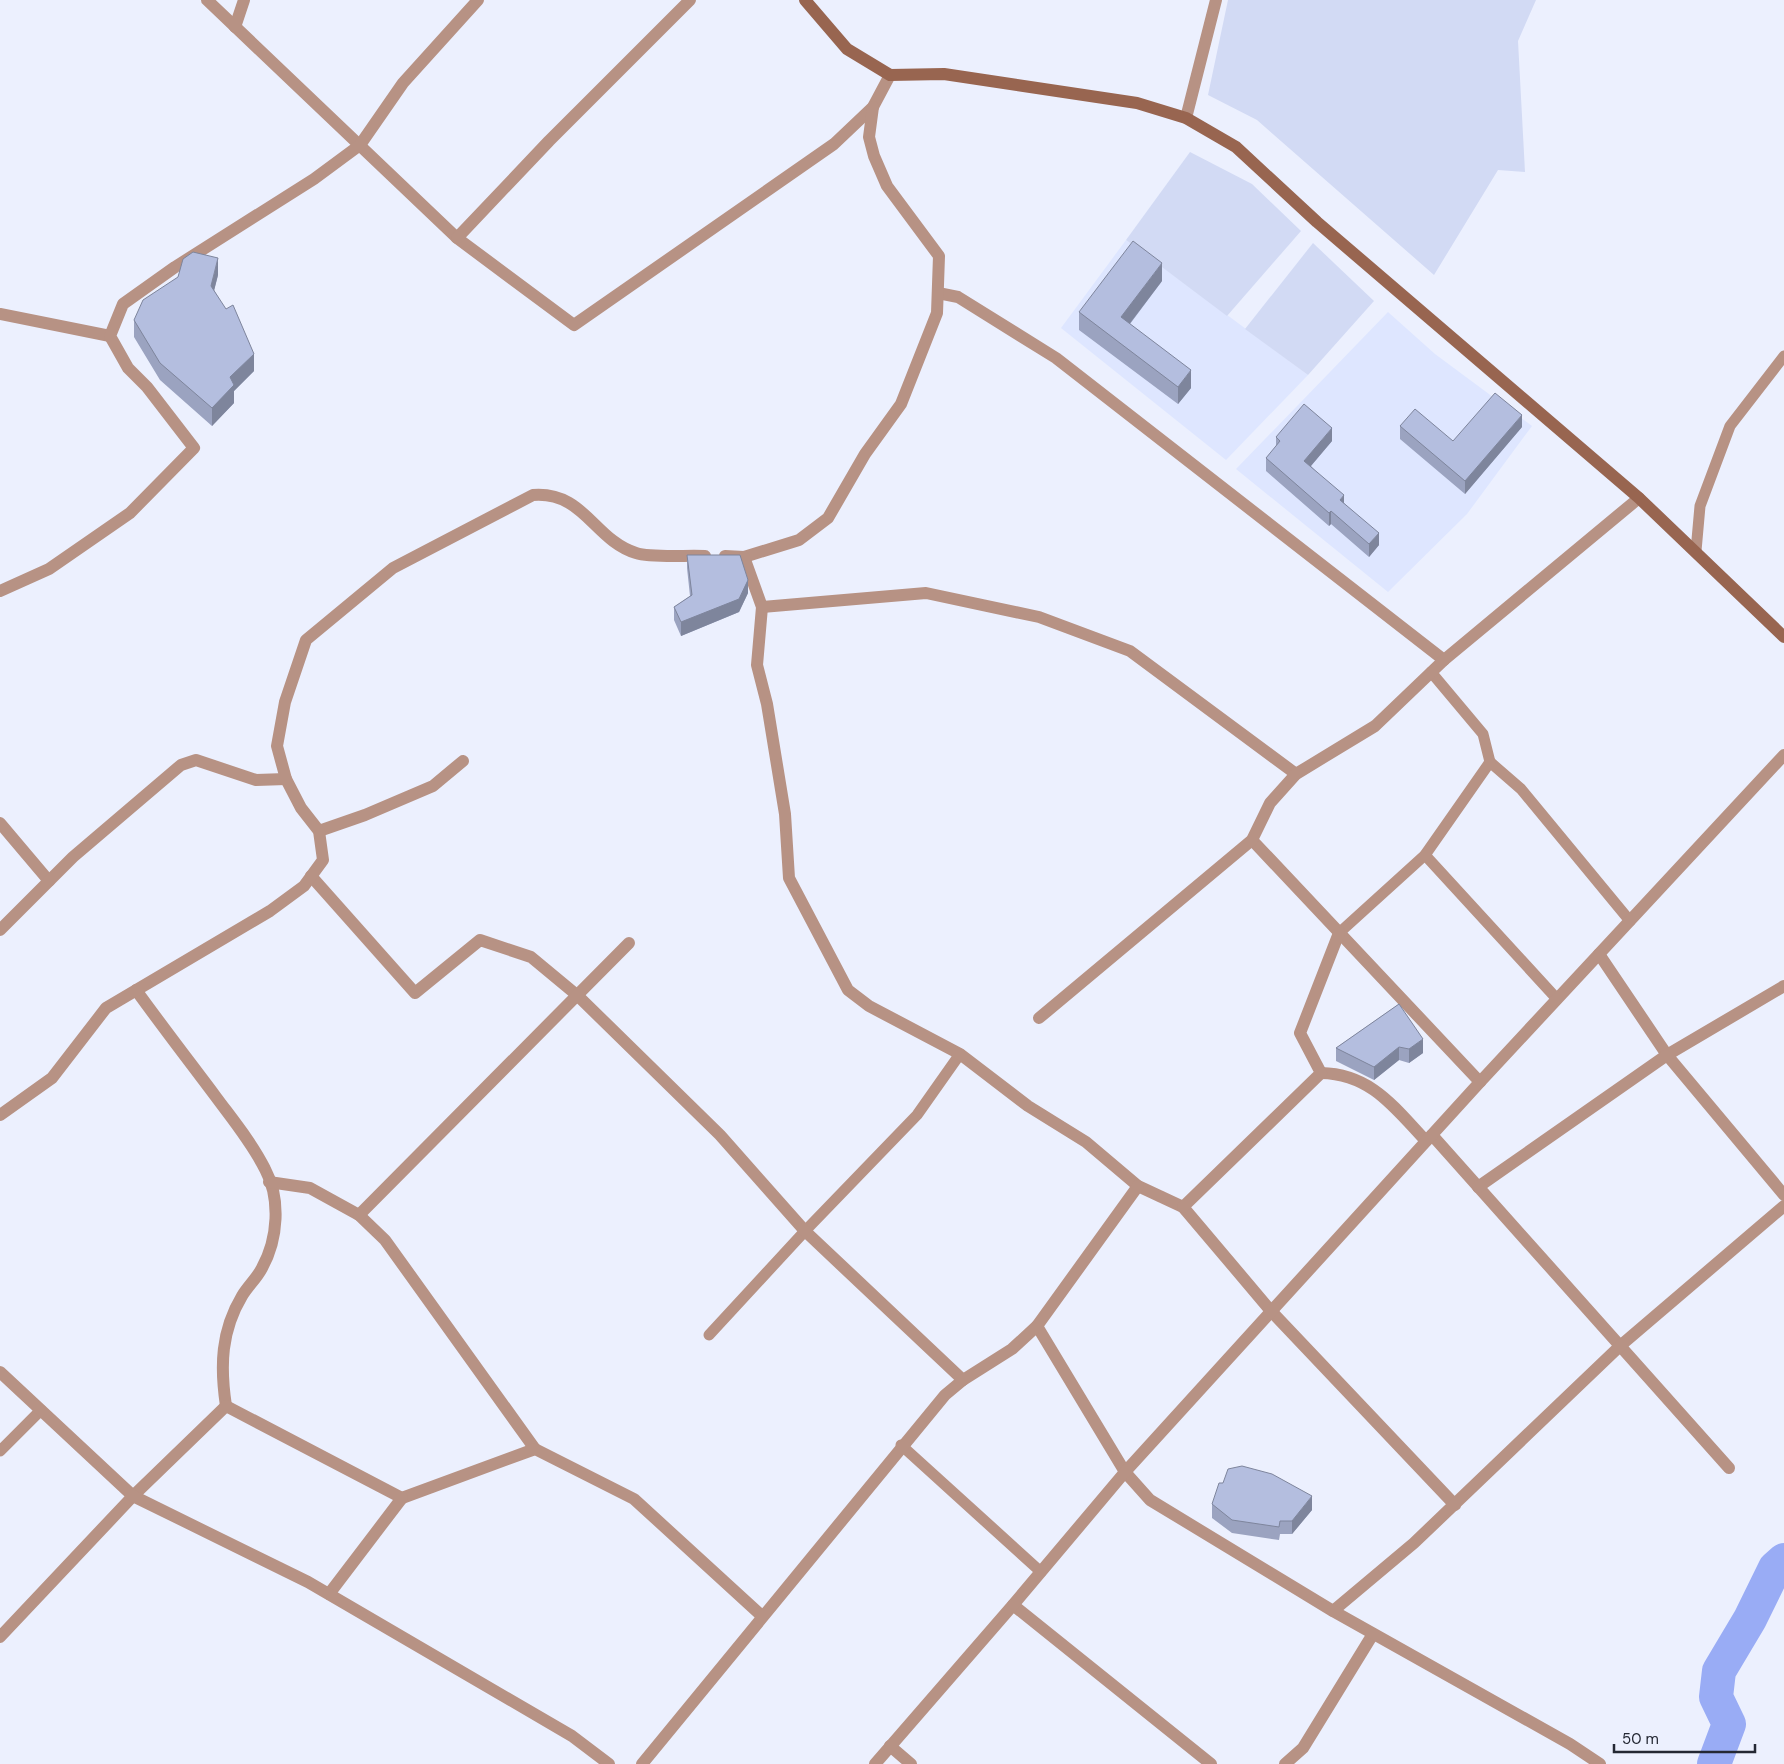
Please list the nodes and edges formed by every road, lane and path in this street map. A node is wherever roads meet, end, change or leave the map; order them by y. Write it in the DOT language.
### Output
graph roads {
  1 [pos="207,0"];
  2 [pos="244,0"];
  3 [pos="478,0"];
  4 [pos="690,0"];
  5 [pos="806,0"];
  6 [pos="1216,0"];
  7 [pos="235,27"];
  8 [pos="890,76"];
  9 [pos="872,107"];
  10 [pos="1186,118"];
  11 [pos="360,145"];
  12 [pos="457,238"];
  13 [pos="938,293"];
  14 [pos="0,314"];
  15 [pos="110,336"];
  16 [pos="1784,356"];
  17 [pos="1639,498"];
  18 [pos="1696,551"];
  19 [pos="744,557"];
  20 [pos="0,590"];
  21 [pos="762,607"];
  22 [pos="1784,637"];
  23 [pos="1444,660"];
  24 [pos="1431,672"];
  25 [pos="1784,755"];
  26 [pos="463,761"];
  27 [pos="1490,762"];
  28 [pos="1296,774"];
  29 [pos="286,779"];
  30 [pos="0,822"];
  31 [pos="319,831"];
  32 [pos="1252,840"];
  33 [pos="1425,855"];
  34 [pos="311,876"];
  35 [pos="49,881"];
  36 [pos="1630,920"];
  37 [pos="0,930"];
  38 [pos="1339,933"];
  39 [pos="629,943"];
  40 [pos="1599,954"];
  41 [pos="1784,986"];
  42 [pos="136,990"];
  43 [pos="578,996"];
  44 [pos="1557,999"];
  45 [pos="1039,1018"];
  46 [pos="960,1054"];
  47 [pos="1667,1055"];
  48 [pos="1321,1073"];
  49 [pos="1480,1082"];
  50 [pos="0,1116"];
  51 [pos="1429,1138"];
  52 [pos="269,1182"];
  53 [pos="1138,1186"];
  54 [pos="1478,1186"];
  55 [pos="1784,1195"];
  56 [pos="1784,1206"];
  57 [pos="1183,1207"];
  58 [pos="359,1215"];
  59 [pos="805,1232"];
  60 [pos="1271,1311"];
  61 [pos="1036,1326"];
  62 [pos="709,1335"];
  63 [pos="1620,1346"];
  64 [pos="0,1372"];
  65 [pos="963,1380"];
  66 [pos="226,1406"];
  67 [pos="41,1410"];
  68 [pos="901,1445"];
  69 [pos="535,1449"];
  70 [pos="0,1451"];
  71 [pos="1729,1468"];
  72 [pos="1125,1472"];
  73 [pos="133,1496"];
  74 [pos="402,1498"];
  75 [pos="1455,1505"];
  76 [pos="1040,1572"];
  77 [pos="329,1594"];
  78 [pos="1013,1605"];
  79 [pos="1333,1611"];
  80 [pos="762,1616"];
  81 [pos="1373,1634"];
  82 [pos="0,1637"];
  83 [pos="890,1746"];
  84 [pos="609,1764"];
  85 [pos="642,1764"];
  86 [pos="874,1764"];
  87 [pos="911,1764"];
  88 [pos="1211,1764"];
  89 [pos="1285,1764"];
  90 [pos="1600,1764"];
  1 -- 7 [label="street"];
  2 -- 7 [label="street"];
  3 -- 11 [label="street"];
  4 -- 12 [label="street"];
  5 -- 8 [label="main road"];
  6 -- 10 [label="street"];
  7 -- 11 [label="street"];
  8 -- 9 [label="street"];
  8 -- 10 [label="main road"];
  9 -- 12 [label="street"];
  9 -- 13 [label="street"];
  10 -- 17 [label="main road"];
  11 -- 12 [label="street"];
  11 -- 15 [label="street"];
  13 -- 19 [label="street"];
  13 -- 23 [label="street"];
  14 -- 15 [label="street"];
  15 -- 20 [label="street"];
  16 -- 18 [label="lane"];
  17 -- 18 [label="main road"];
  17 -- 23 [label="street"];
  18 -- 22 [label="main road"];
  19 -- 21 [label="street"];
  19 -- 29 [label="street"];
  21 -- 28 [label="street"];
  21 -- 46 [label="street"];
  23 -- 24 [label="street"];
  24 -- 27 [label="lane"];
  24 -- 28 [label="street"];
  25 -- 36 [label="street"];
  26 -- 31 [label="street"];
  27 -- 33 [label="lane"];
  27 -- 36 [label="lane"];
  28 -- 32 [label="street"];
  29 -- 31 [label="street"];
  29 -- 35 [label="street"];
  30 -- 35 [label="street"];
  31 -- 34 [label="street"];
  32 -- 38 [label="street"];
  32 -- 45 [label="street"];
  33 -- 38 [label="lane"];
  33 -- 44 [label="lane"];
  34 -- 42 [label="street"];
  34 -- 43 [label="street"];
  35 -- 37 [label="street"];
  36 -- 40 [label="street"];
  38 -- 48 [label="street"];
  38 -- 49 [label="street"];
  39 -- 43 [label="street"];
  40 -- 44 [label="street"];
  40 -- 47 [label="street"];
  41 -- 47 [label="street"];
  42 -- 50 [label="street"];
  42 -- 52 [label="street"];
  43 -- 58 [label="street"];
  43 -- 59 [label="street"];
  44 -- 49 [label="street"];
  46 -- 53 [label="street"];
  46 -- 59 [label="lane"];
  47 -- 54 [label="street"];
  47 -- 55 [label="street"];
  48 -- 51 [label="street"];
  48 -- 57 [label="street"];
  49 -- 51 [label="street"];
  51 -- 54 [label="street"];
  51 -- 60 [label="street"];
  52 -- 58 [label="street"];
  52 -- 66 [label="street"];
  53 -- 57 [label="street"];
  53 -- 61 [label="street"];
  54 -- 63 [label="street"];
  56 -- 63 [label="street"];
  57 -- 60 [label="street"];
  58 -- 69 [label="street"];
  59 -- 62 [label="lane"];
  59 -- 65 [label="street"];
  60 -- 72 [label="street"];
  60 -- 75 [label="street"];
  61 -- 65 [label="street"];
  61 -- 72 [label="street"];
  63 -- 71 [label="street"];
  63 -- 75 [label="street"];
  64 -- 67 [label="street"];
  65 -- 68 [label="street"];
  66 -- 73 [label="street"];
  66 -- 74 [label="street"];
  67 -- 70 [label="lane"];
  67 -- 73 [label="street"];
  68 -- 76 [label="lane"];
  68 -- 80 [label="street"];
  69 -- 74 [label="street"];
  69 -- 80 [label="street"];
  72 -- 76 [label="street"];
  72 -- 79 [label="street"];
  73 -- 77 [label="street"];
  73 -- 82 [label="street"];
  74 -- 77 [label="street"];
  75 -- 79 [label="street"];
  76 -- 78 [label="street"];
  77 -- 84 [label="street"];
  78 -- 83 [label="street"];
  78 -- 88 [label="street"];
  79 -- 81 [label="street"];
  80 -- 85 [label="street"];
  81 -- 89 [label="street"];
  81 -- 90 [label="street"];
  83 -- 86 [label="street"];
  83 -- 87 [label="street"];
}
